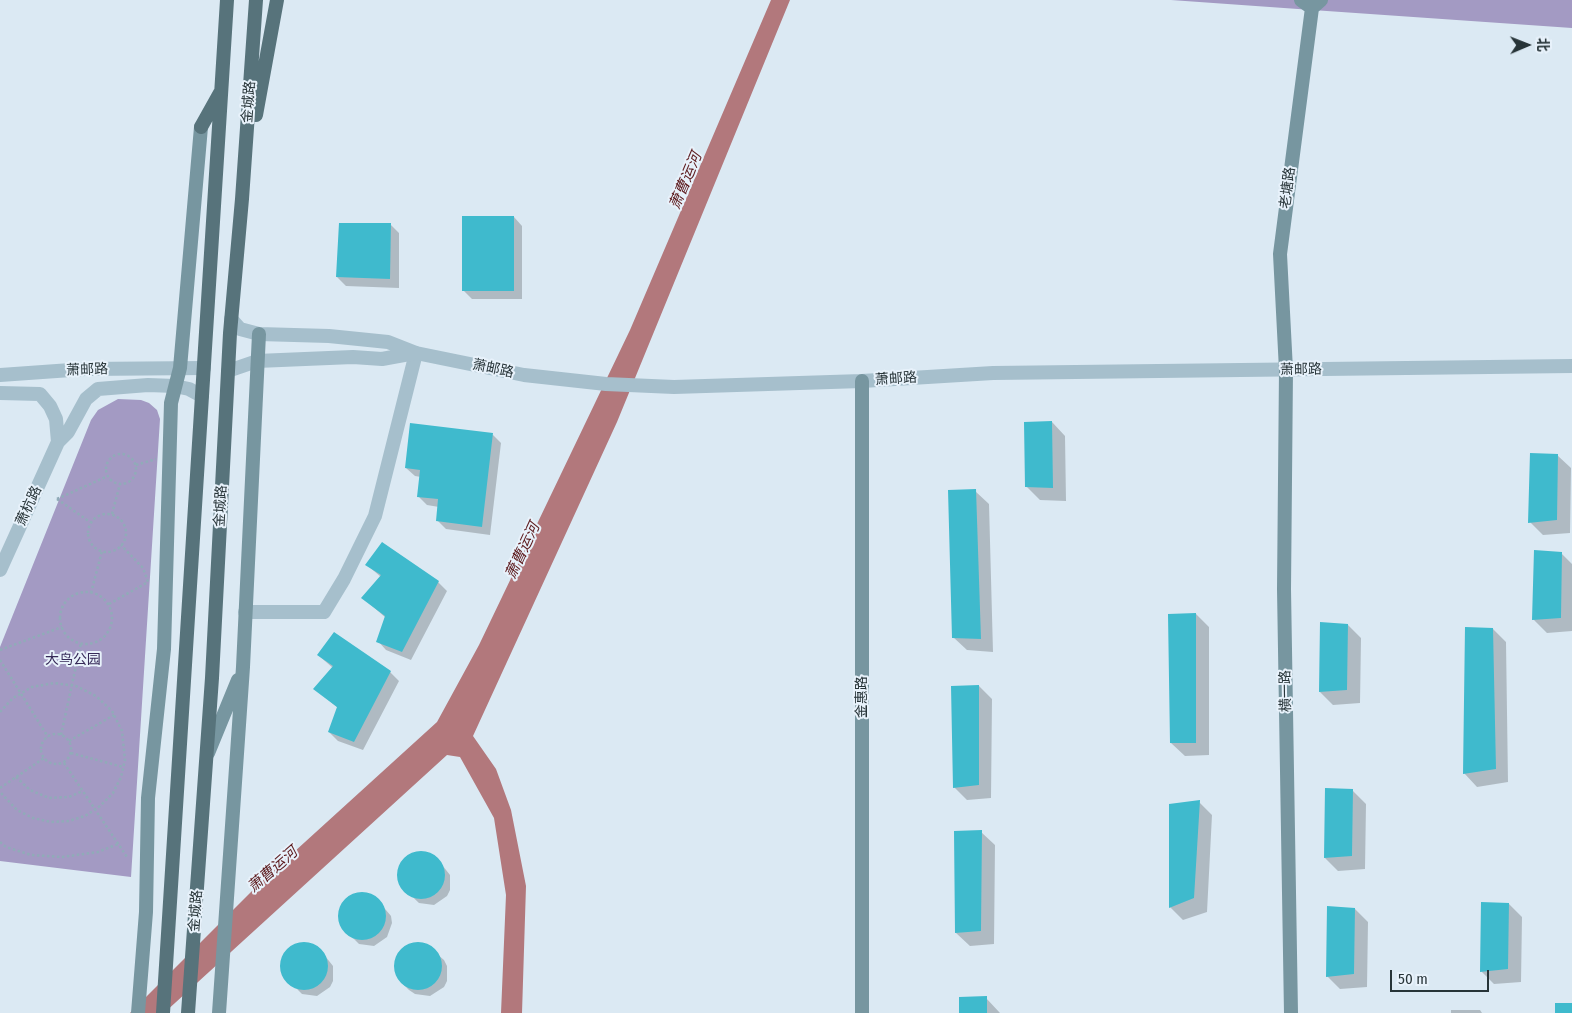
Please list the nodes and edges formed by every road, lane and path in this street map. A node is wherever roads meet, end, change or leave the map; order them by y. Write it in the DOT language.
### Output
graph roads {
  1 [pos="227,0"];
  2 [pos="256,0"];
  3 [pos="276,0"];
  4 [pos="1311,3"];
  5 [pos="221,90"];
  6 [pos="242,199"];
  7 [pos="231,319"];
  8 [pos="259,334"];
  9 [pos="416,353"];
  10 [pos="258,361"];
  11 [pos="1572,366"];
  12 [pos="180,368"];
  13 [pos="204,368"];
  14 [pos="228,370"];
  15 [pos="1286,370"];
  16 [pos="0,375"];
  17 [pos="862,381"];
  18 [pos="175,386"];
  19 [pos="0,393"];
  20 [pos="202,396"];
  21 [pos="58,442"];
  22 [pos="170,452"];
  23 [pos="136,465"];
  24 [pos="108,476"];
  25 [pos="120,484"];
  26 [pos="112,514"];
  27 [pos="90,522"];
  28 [pos="121,545"];
  29 [pos="102,552"];
  30 [pos="0,570"];
  31 [pos="91,593"];
  32 [pos="108,604"];
  33 [pos="245,612"];
  34 [pos="62,627"];
  35 [pos="81,644"];
  36 [pos="0,650"];
  37 [pos="0,660"];
  38 [pos="243,668"];
  39 [pos="72,685"];
  40 [pos="21,693"];
  41 [pos="0,712"];
  42 [pos="114,715"];
  43 [pos="61,735"];
  44 [pos="48,737"];
  45 [pos="69,741"];
  46 [pos="71,753"];
  47 [pos="207,756"];
  48 [pos="44,758"];
  49 [pos="64,763"];
  50 [pos="123,767"];
  51 [pos="16,777"];
  52 [pos="0,788"];
  53 [pos="83,791"];
  54 [pos="0,792"];
  55 [pos="95,810"];
  56 [pos="0,842"];
  57 [pos="118,844"];
  58 [pos="127,857"];
  59 [pos="188,1010"];
  60 [pos="138,1013"];
  61 [pos="163,1013"];
  62 [pos="219,1013"];
  63 [pos="862,1013"];
  64 [pos="1291,1013"];
  1 -- 5 [label="main road, 金城路"];
  2 -- 6 [label="main road, 金城路"];
  3 -- 6 [label="main road"];
  4 -- 15 [label="main road, 老塘路"];
  5 -- 12 [label="main road"];
  5 -- 13 [label="main road, 金城路"];
  6 -- 7 [label="main road, 金城路"];
  7 -- 8 [label="street, 萧邮路"];
  7 -- 14 [label="main road, 金城路"];
  8 -- 9 [label="street, 萧邮路"];
  8 -- 10 [label="main road"];
  9 -- 10 [label="street"];
  9 -- 17 [label="street, 萧邮路"];
  9 -- 33 [label="street"];
  10 -- 14 [label="street"];
  10 -- 33 [label="main road"];
  11 -- 15 [label="street, 萧邮路"];
  12 -- 13 [label="street, 萧邮路"];
  12 -- 16 [label="street, 萧邮路"];
  12 -- 18 [label="main road"];
  13 -- 20 [label="main road, 金城路"];
  14 -- 47 [label="main road, 金城路"];
  15 -- 17 [label="street, 萧邮路"];
  15 -- 64 [label="main road, 横一路"];
  17 -- 63 [label="main road, 金惠路"];
  18 -- 20 [label="street"];
  18 -- 21 [label="street, 萧杭路"];
  18 -- 22 [label="main road"];
  19 -- 21 [label="street"];
  20 -- 61 [label="main road, 金城路"];
  21 -- 30 [label="street, 萧杭路"];
  22 -- 23 [label="path"];
  22 -- 60 [label="main road"];
  23 -- 24 [label="path"];
  23 -- 25 [label="path"];
  24 -- 25 [label="path"];
  24 -- 27 [label="path"];
  25 -- 26 [label="path"];
  26 -- 27 [label="path"];
  26 -- 28 [label="path"];
  27 -- 29 [label="path"];
  28 -- 29 [label="path"];
  28 -- 32 [label="path"];
  29 -- 31 [label="path"];
  31 -- 32 [label="path"];
  31 -- 34 [label="path"];
  32 -- 35 [label="path"];
  33 -- 38 [label="main road"];
  34 -- 35 [label="path"];
  34 -- 36 [label="path"];
  35 -- 39 [label="path"];
  37 -- 40 [label="path"];
  38 -- 47 [label="main road"];
  38 -- 62 [label="main road"];
  39 -- 40 [label="path"];
  39 -- 42 [label="path"];
  39 -- 43 [label="path"];
  40 -- 41 [label="path"];
  40 -- 44 [label="path"];
  42 -- 45 [label="path"];
  42 -- 50 [label="path"];
  43 -- 44 [label="path"];
  43 -- 45 [label="path"];
  44 -- 48 [label="path"];
  45 -- 46 [label="path"];
  46 -- 49 [label="path"];
  46 -- 50 [label="path"];
  47 -- 59 [label="main road, 金城路"];
  48 -- 49 [label="path"];
  48 -- 51 [label="path"];
  49 -- 53 [label="path"];
  50 -- 55 [label="path"];
  51 -- 52 [label="path"];
  51 -- 53 [label="path"];
  53 -- 55 [label="path"];
  54 -- 55 [label="path"];
  55 -- 57 [label="path"];
  56 -- 57 [label="path"];
  57 -- 58 [label="path"];
}
